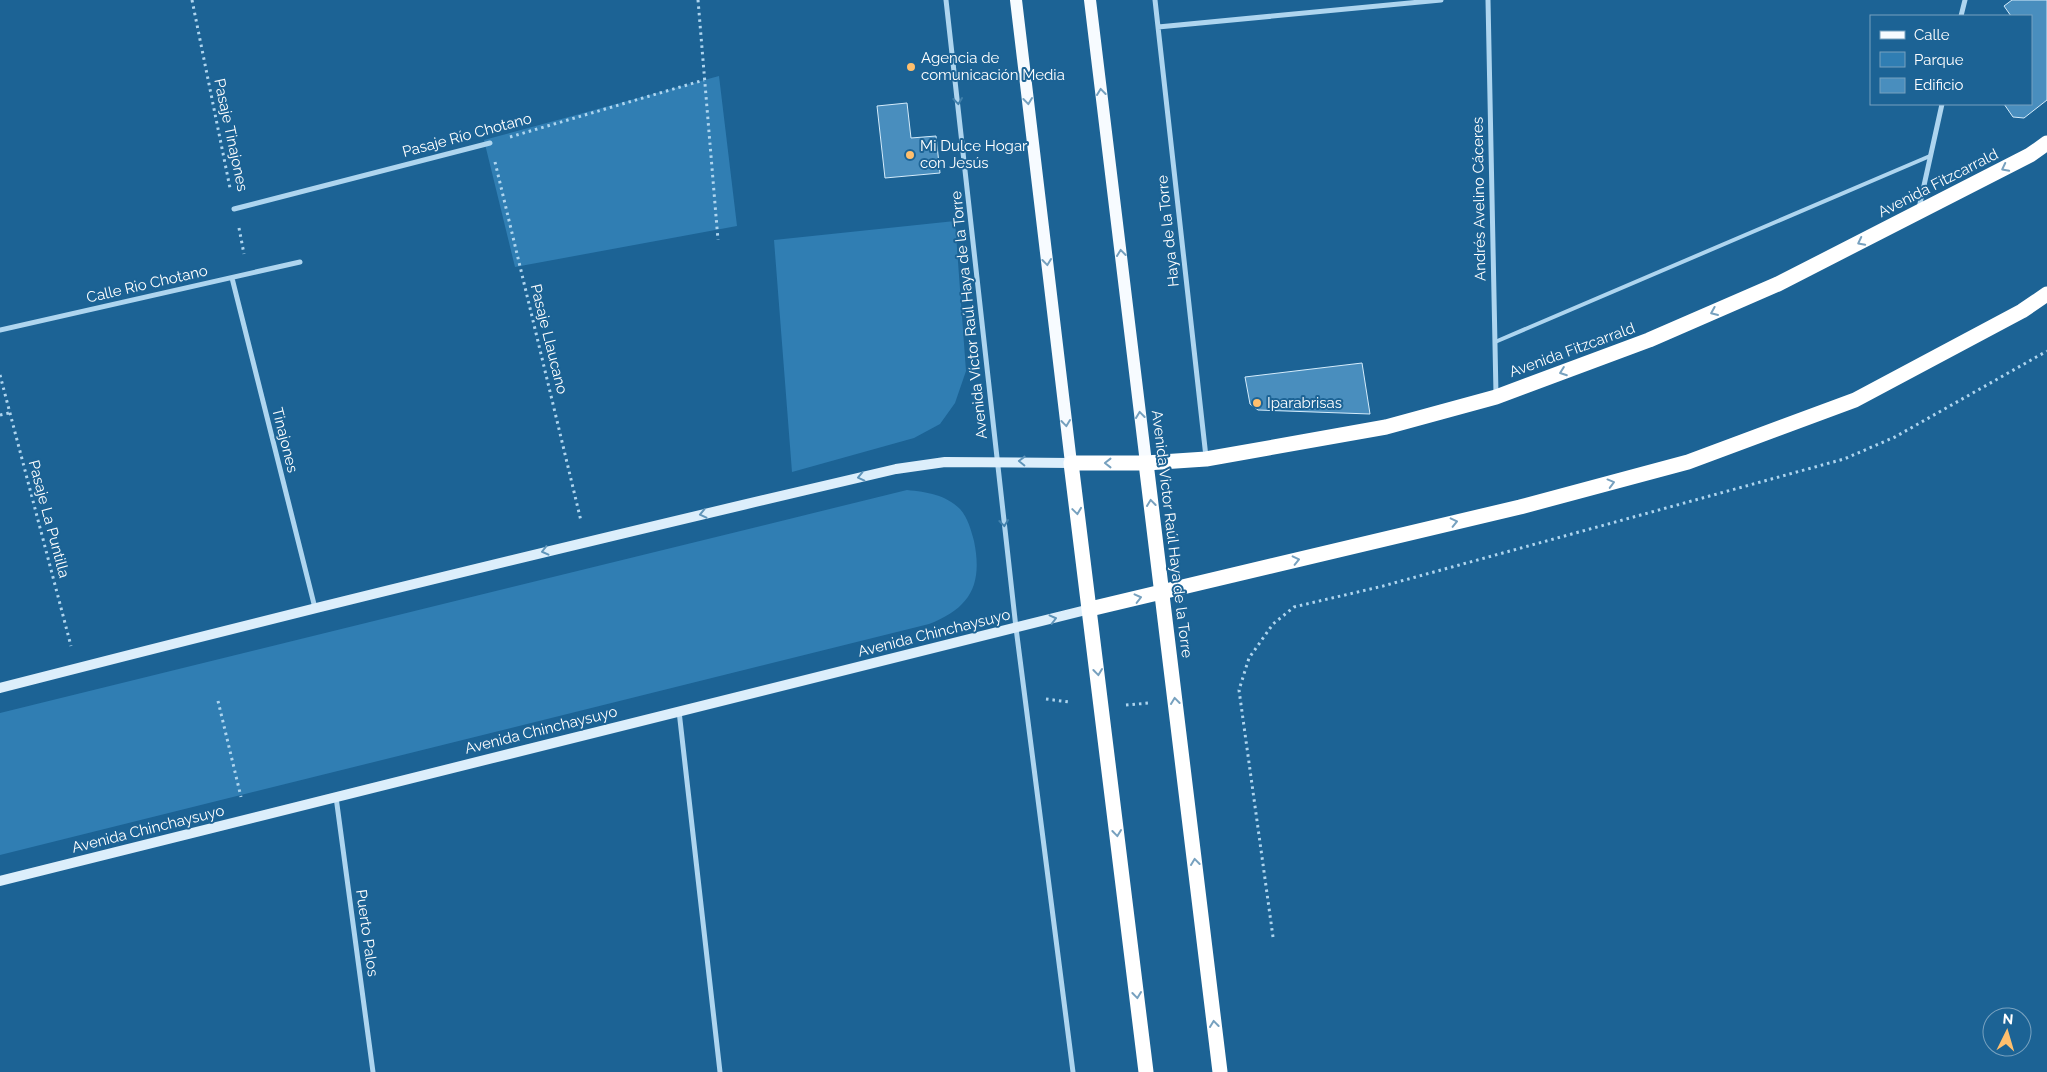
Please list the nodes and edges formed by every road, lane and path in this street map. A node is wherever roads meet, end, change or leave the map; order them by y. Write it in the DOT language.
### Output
graph roads {
  1 [pos="192,0"];
  2 [pos="698,0"];
  3 [pos="946,0"];
  4 [pos="1016,0"];
  5 [pos="1090,0"];
  6 [pos="1155,0"];
  7 [pos="1441,0"];
  8 [pos="1488,0"];
  9 [pos="1965,0"];
  10 [pos="1961,15"];
  11 [pos="1158,27"];
  12 [pos="704,80"];
  13 [pos="1942,105"];
  14 [pos="490,143"];
  15 [pos="2047,143"];
  16 [pos="1930,156"];
  17 [pos="234,209"];
  18 [pos="1917,214"];
  19 [pos="718,240"];
  20 [pos="300,262"];
  21 [pos="248,274"];
  22 [pos="232,278"];
  23 [pos="2047,294"];
  24 [pos="0,330"];
  25 [pos="1495,342"];
  26 [pos="2047,351"];
  27 [pos="0,375"];
  28 [pos="1496,397"];
  29 [pos="9,413"];
  30 [pos="0,415"];
  31 [pos="1206,459"];
  32 [pos="997,461"];
  33 [pos="1071,463"];
  34 [pos="1146,463"];
  35 [pos="586,541"];
  36 [pos="1162,592"];
  37 [pos="314,608"];
  38 [pos="1090,609"];
  39 [pos="1016,628"];
  40 [pos="77,668"];
  41 [pos="0,688"];
  42 [pos="1038,698"];
  43 [pos="218,701"];
  44 [pos="1069,702"];
  45 [pos="1157,703"];
  46 [pos="1118,705"];
  47 [pos="680,710"];
  48 [pos="336,797"];
  49 [pos="246,819"];
  50 [pos="0,881"];
  51 [pos="1273,937"];
  52 [pos="373,1072"];
  53 [pos="720,1072"];
  54 [pos="1072,1072"];
  55 [pos="1146,1072"];
  56 [pos="1220,1072"];
  1 -- 17 [label="path, Pasaje Tinajones"];
  2 -- 12 [label="path"];
  3 -- 32 [label="street, Avenida Víctor Raúl Haya de la Torre, one-way"];
  4 -- 33 [label="main road, one-way"];
  34 -- 5 [label="main road, Avenida Victor Raúl Haya de la Torre, one-way"];
  6 -- 11 [label="street, Haya de la Torre"];
  7 -- 11 [label="street"];
  8 -- 25 [label="street, Andrés Avelino Cáceres"];
  9 -- 10 [label="street"];
  11 -- 31 [label="street, Haya de la Torre"];
  12 -- 14 [label="path, Pasaje Río Chotano"];
  12 -- 19 [label="path"];
  13 -- 16 [label="street"];
  14 -- 17 [label="street, Pasaje Río Chotano"];
  14 -- 35 [label="path, Pasaje Llaucano"];
  15 -- 18 [label="highway, Avenida Fitzcarrald, one-way"];
  16 -- 18 [label="street"];
  16 -- 25 [label="lane"];
  17 -- 21 [label="path, Pasaje Tinajones"];
  18 -- 28 [label="highway, Avenida Fitzcarrald, one-way"];
  20 -- 21 [label="street, Calle Rio Chotano"];
  21 -- 22 [label="street, Calle Rio Chotano"];
  22 -- 24 [label="street, Calle Rio Chotano"];
  22 -- 37 [label="street, Tinajones"];
  36 -- 23 [label="highway, one-way"];
  25 -- 28 [label="street, Andrés Avelino Cáceres"];
  26 -- 51 [label="path"];
  27 -- 29 [label="path, Pasaje La Puntilla"];
  28 -- 31 [label="highway, Avenida Fitzcarrald"];
  29 -- 30 [label="path"];
  29 -- 40 [label="path, Pasaje La Puntilla"];
  31 -- 34 [label="highway, Avenida Fitzcarrald"];
  33 -- 32 [label="street, one-way"];
  32 -- 35 [label="street, one-way"];
  32 -- 39 [label="street, Avenida Víctor Raúl Haya de la Torre, one-way"];
  34 -- 33 [label="highway, Avenida Fitzcarrald, one-way"];
  33 -- 38 [label="highway, one-way"];
  36 -- 34 [label="highway, Avenida Victor Raúl Haya de la Torre, one-way"];
  35 -- 37 [label="street, one-way"];
  38 -- 36 [label="highway, one-way"];
  56 -- 36 [label="highway, Avenida Victor Raúl Haya de la Torre, one-way"];
  37 -- 40 [label="street"];
  39 -- 38 [label="street, Avenida Chinchaysuyo, one-way"];
  38 -- 55 [label="highway, one-way"];
  39 -- 47 [label="street, Avenida Chinchaysuyo"];
  39 -- 54 [label="street, Avenida Víctor Raúl Haya de la Torre"];
  40 -- 41 [label="street"];
  42 -- 44 [label="path"];
  43 -- 49 [label="path"];
  45 -- 46 [label="path"];
  47 -- 48 [label="street, Avenida Chinchaysuyo"];
  47 -- 53 [label="street"];
  48 -- 49 [label="street, Avenida Chinchaysuyo"];
  48 -- 52 [label="street, Puerto Palos"];
  49 -- 50 [label="street, Avenida Chinchaysuyo"];
}
